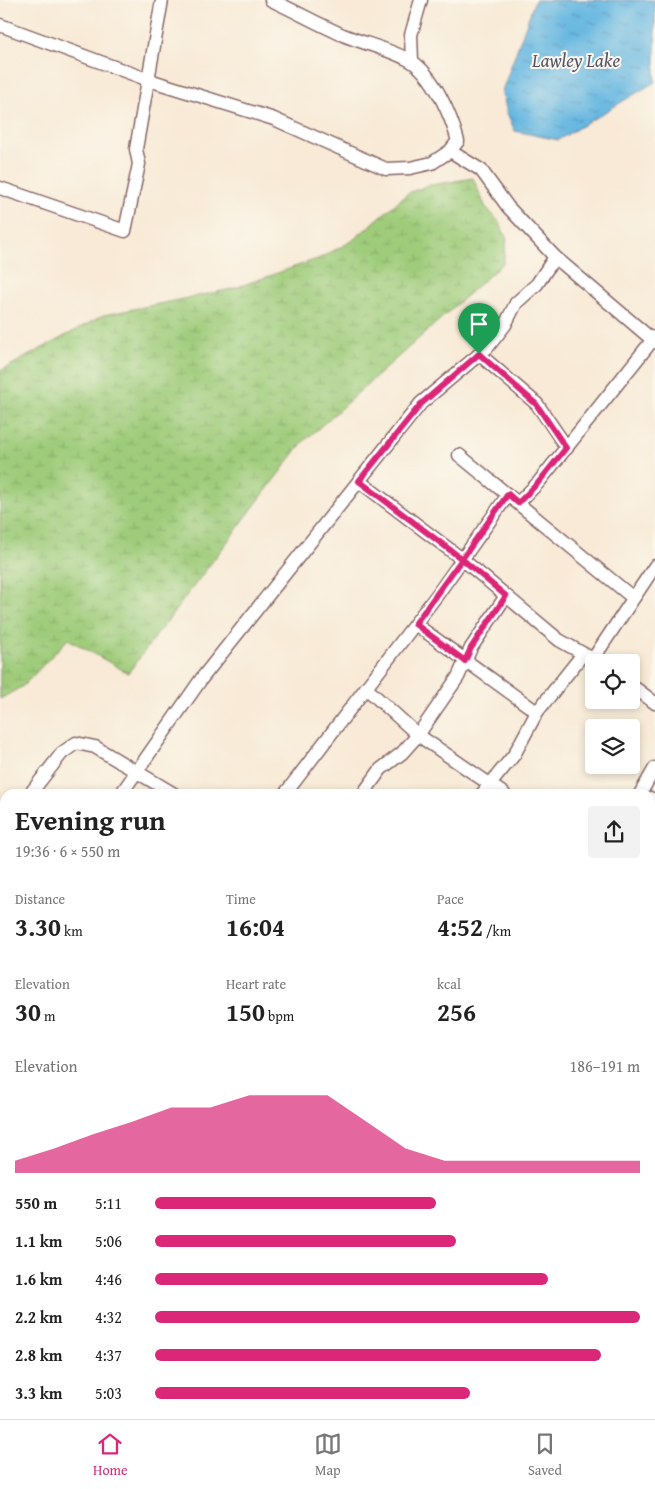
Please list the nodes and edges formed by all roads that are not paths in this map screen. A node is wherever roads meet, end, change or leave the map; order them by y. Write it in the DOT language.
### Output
graph roads {
  1 [pos="162,0"];
  2 [pos="271,0"];
  3 [pos="421,0"];
  4 [pos="0,25"];
  5 [pos="412,61"];
  6 [pos="149,80"];
  7 [pos="450,151"];
  8 [pos="0,188"];
  9 [pos="555,257"];
  10 [pos="654,340"];
  11 [pos="479,354"];
  12 [pos="566,448"];
  13 [pos="459,455"];
  14 [pos="359,481"];
  15 [pos="513,499"];
  16 [pos="462,559"];
  17 [pos="655,566"];
  18 [pos="506,596"];
  19 [pos="632,597"];
  20 [pos="415,624"];
  21 [pos="594,654"];
  22 [pos="585,655"];
  23 [pos="465,661"];
  24 [pos="585,664"];
  25 [pos="366,688"];
  26 [pos="640,691"];
  27 [pos="655,703"];
  28 [pos="537,712"];
  29 [pos="418,735"];
  30 [pos="655,768"];
  31 [pos="137,772"];
  32 [pos="485,788"];
  33 [pos="34,789"];
  34 [pos="125,789"];
  35 [pos="166,789"];
  36 [pos="289,789"];
  37 [pos="367,789"];
  38 [pos="644,789"];
  1 -- 6 [label="street"];
  2 -- 5 [label="street"];
  3 -- 5 [label="street"];
  4 -- 6 [label="street"];
  5 -- 7 [label="street"];
  6 -- 7 [label="street"];
  6 -- 8 [label="street"];
  7 -- 9 [label="street"];
  9 -- 10 [label="street"];
  9 -- 11 [label="street"];
  10 -- 12 [label="street"];
  11 -- 12 [label="street"];
  11 -- 14 [label="street"];
  12 -- 15 [label="street"];
  13 -- 15 [label="street"];
  14 -- 16 [label="street"];
  14 -- 31 [label="street"];
  15 -- 16 [label="street"];
  15 -- 19 [label="street"];
  16 -- 18 [label="street"];
  16 -- 20 [label="street"];
  17 -- 19 [label="street"];
  18 -- 22 [label="street"];
  18 -- 23 [label="street"];
  19 -- 21 [label="street"];
  20 -- 23 [label="street"];
  20 -- 25 [label="street"];
  23 -- 28 [label="street"];
  23 -- 29 [label="street"];
  24 -- 28 [label="street"];
  25 -- 29 [label="street"];
  25 -- 36 [label="street"];
  26 -- 27 [label="street"];
  28 -- 32 [label="street"];
  29 -- 32 [label="street"];
  29 -- 37 [label="street"];
  30 -- 38 [label="street"];
  31 -- 33 [label="street"];
  31 -- 34 [label="street"];
  31 -- 35 [label="street"];
}
